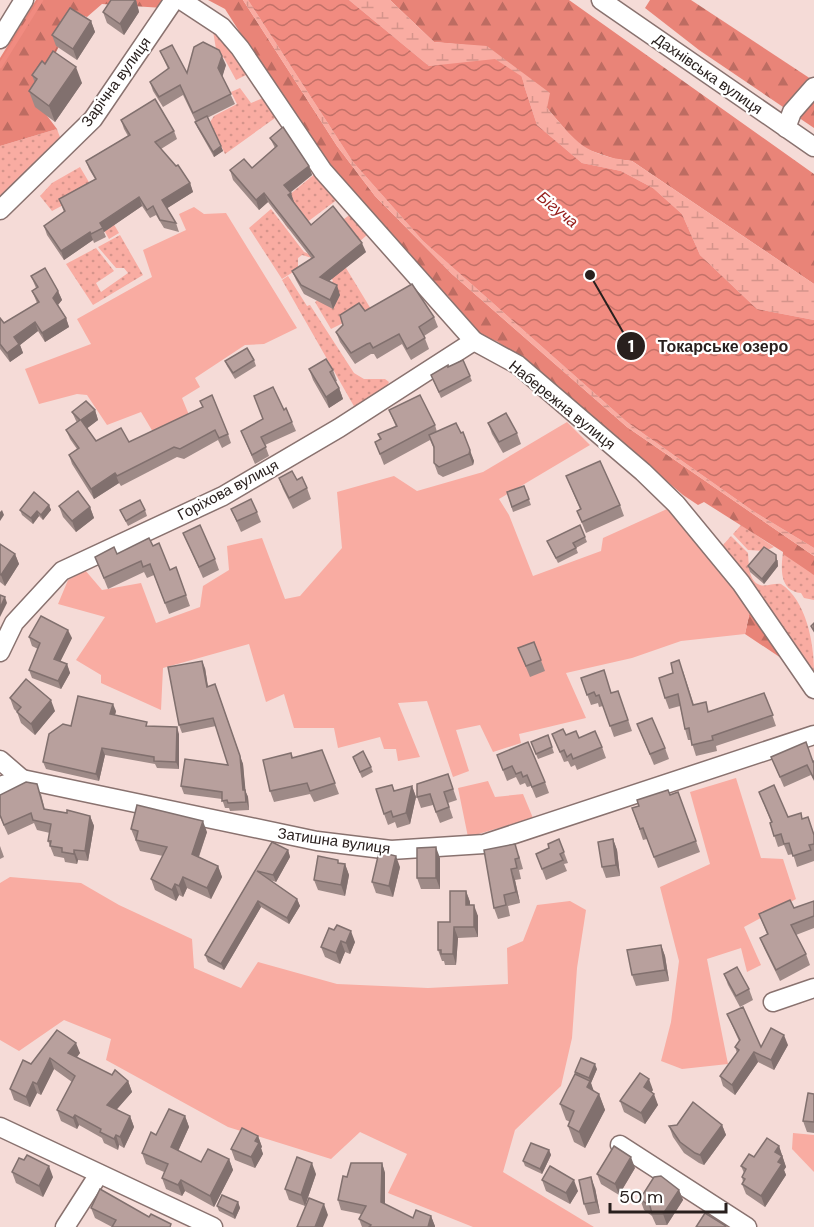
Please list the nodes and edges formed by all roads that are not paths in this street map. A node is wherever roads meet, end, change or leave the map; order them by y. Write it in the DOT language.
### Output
graph roads {
  1 [pos="24,0"];
  2 [pos="174,0"];
  3 [pos="181,0"];
  4 [pos="601,0"];
  5 [pos="0,39"];
  6 [pos="814,87"];
  7 [pos="786,128"];
  8 [pos="814,147"];
  9 [pos="0,210"];
  10 [pos="474,340"];
  11 [pos="0,652"];
  12 [pos="814,689"];
  13 [pos="814,735"];
  14 [pos="0,760"];
  15 [pos="22,779"];
  16 [pos="0,786"];
  17 [pos="814,988"];
  18 [pos="773,1002"];
  19 [pos="0,1127"];
  20 [pos="620,1145"];
  21 [pos="99,1174"];
  22 [pos="65,1227"];
  23 [pos="213,1227"];
  24 [pos="747,1227"];
  1 -- 5 [label="street"];
  2 -- 9 [label="street, Зарічна вулиця"];
  3 -- 10 [label="street, Набережна вулиця"];
  4 -- 7 [label="street, Дахнівська вулиця"];
  6 -- 7 [label="street"];
  7 -- 8 [label="street, Дахнівська вулиця"];
  10 -- 11 [label="street, Горіхова вулиця"];
  10 -- 12 [label="street, Набережна вулиця"];
  13 -- 15 [label="street, Затишна вулиця"];
  14 -- 15 [label="street, Затишна вулиця"];
  15 -- 16 [label="street, Затишна вулиця"];
  17 -- 18 [label="street"];
  19 -- 21 [label="street"];
  20 -- 24 [label="street"];
  21 -- 22 [label="street"];
  21 -- 23 [label="street"];
}
